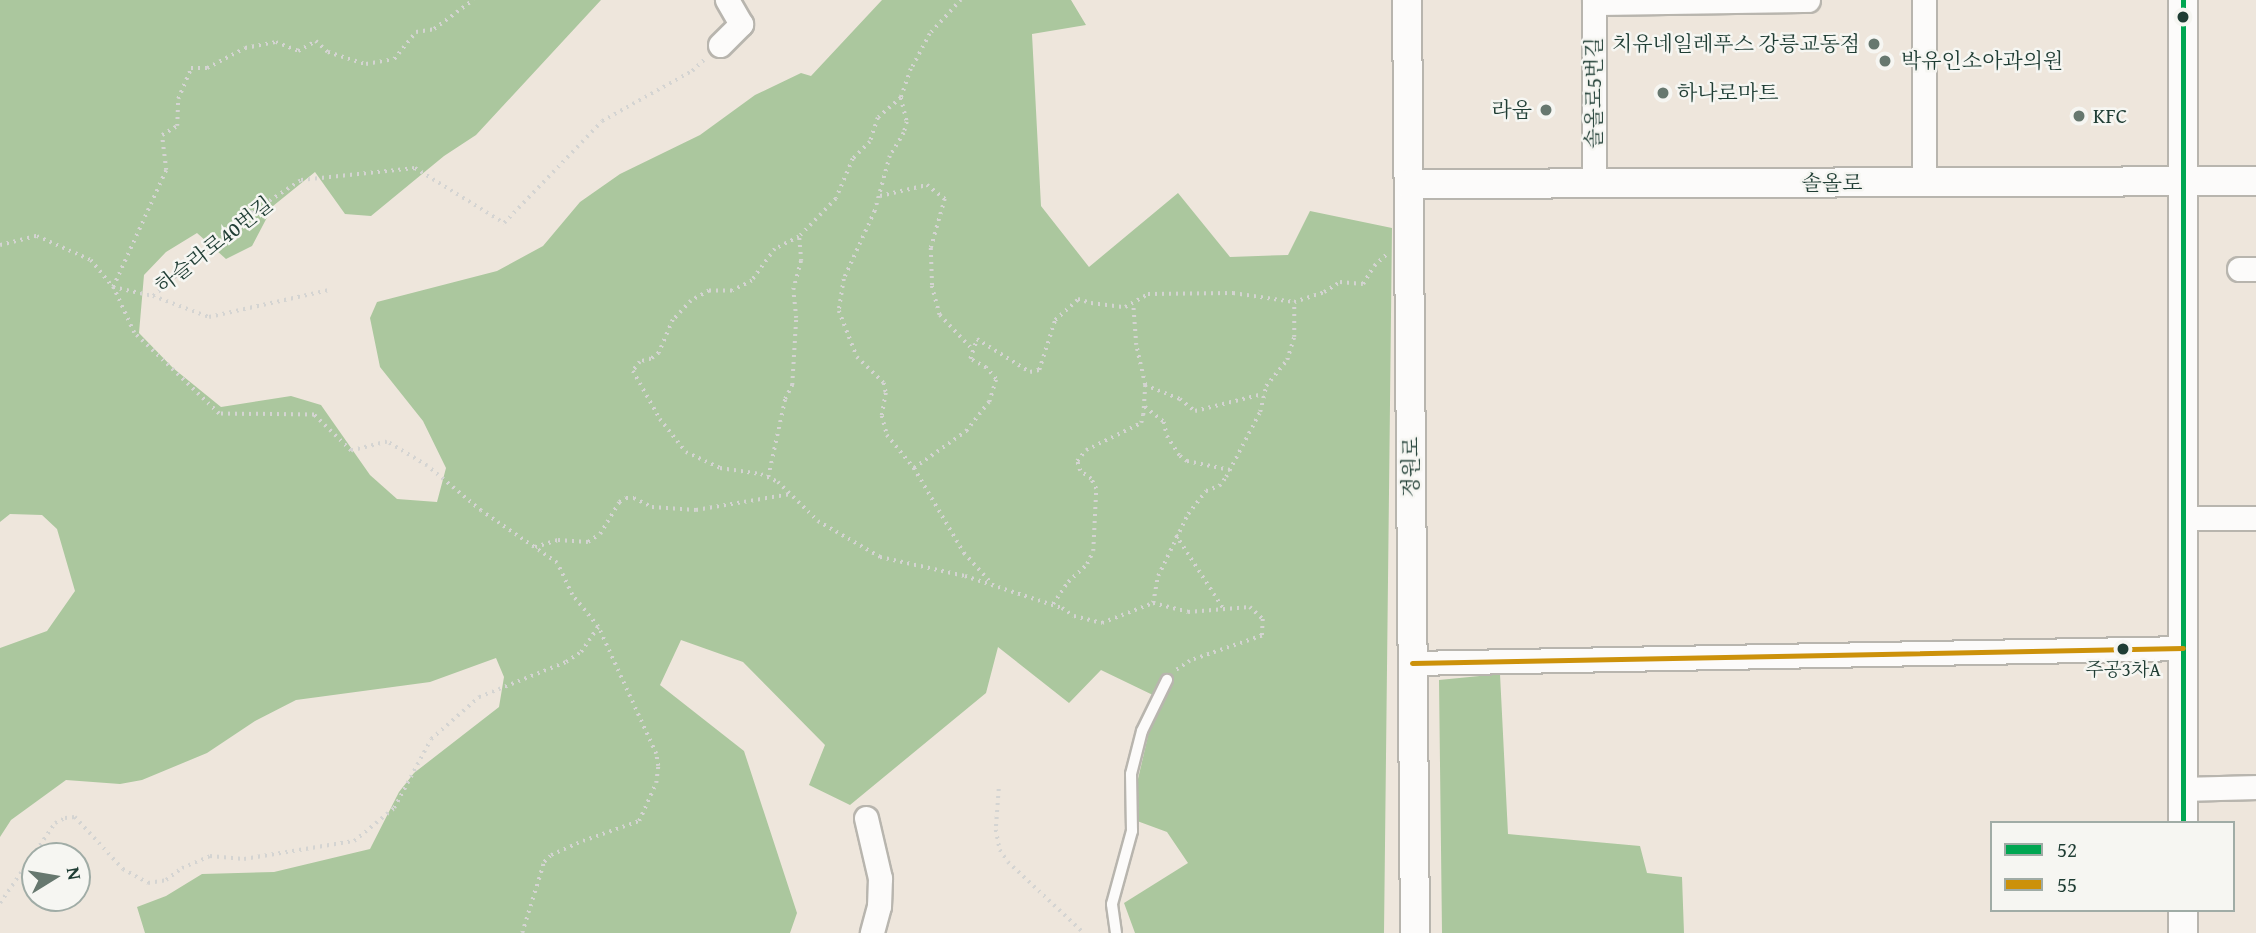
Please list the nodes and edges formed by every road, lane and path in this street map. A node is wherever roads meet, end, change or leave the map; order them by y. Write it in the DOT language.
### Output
graph roads {
  1 [pos="472,0"];
  2 [pos="727,0"];
  3 [pos="961,0"];
  4 [pos="1407,0"];
  5 [pos="1808,0"];
  6 [pos="1924,0"];
  7 [pos="2183,0"];
  8 [pos="1594,1"];
  9 [pos="720,45"];
  10 [pos="901,99"];
  11 [pos="2256,181"];
  12 [pos="2183,182"];
  13 [pos="1924,183"];
  14 [pos="1409,184"];
  15 [pos="1594,184"];
  16 [pos="880,197"];
  17 [pos="799,237"];
  18 [pos="1409,243"];
  19 [pos="0,245"];
  20 [pos="113,287"];
  21 [pos="329,290"];
  22 [pos="153,296"];
  23 [pos="1294,302"];
  24 [pos="1133,304"];
  25 [pos="972,349"];
  26 [pos="1145,385"];
  27 [pos="1263,394"];
  28 [pos="1145,407"];
  29 [pos="914,468"];
  30 [pos="1230,470"];
  31 [pos="768,477"];
  32 [pos="792,494"];
  33 [pos="2183,518"];
  34 [pos="2256,518"];
  35 [pos="1176,535"];
  36 [pos="535,547"];
  37 [pos="995,587"];
  38 [pos="1153,603"];
  39 [pos="1053,604"];
  40 [pos="1223,608"];
  41 [pos="598,627"];
  42 [pos="2183,648"];
  43 [pos="1412,663"];
  44 [pos="1167,680"];
  45 [pos="2256,787"];
  46 [pos="999,789"];
  47 [pos="2183,789"];
  48 [pos="866,818"];
  49 [pos="2183,821"];
  50 [pos="0,903"];
  51 [pos="2183,912"];
  52 [pos="522,933"];
  53 [pos="872,933"];
  54 [pos="1084,933"];
  55 [pos="1116,933"];
  56 [pos="1415,933"];
  57 [pos="2183,933"];
  1 -- 20 [label="path"];
  2 -- 9 [label="street"];
  3 -- 10 [label="path"];
  4 -- 14 [label="street, 정원로"];
  5 -- 8 [label="street, 솔올로5번길"];
  6 -- 13 [label="street"];
  7 -- 12 [label="street"];
  8 -- 15 [label="street, 솔올로5번길"];
  9 -- 22 [label="path, 하슬라로40번길"];
  10 -- 16 [label="path"];
  10 -- 17 [label="path"];
  11 -- 12 [label="street, 솔올로"];
  12 -- 13 [label="street, 솔올로"];
  12 -- 33 [label="street"];
  13 -- 15 [label="street, 솔올로"];
  14 -- 15 [label="street, 솔올로"];
  14 -- 18 [label="street, 정원로"];
  16 -- 25 [label="path"];
  16 -- 29 [label="path"];
  17 -- 31 [label="path"];
  17 -- 31 [label="path"];
  18 -- 23 [label="path"];
  18 -- 43 [label="street, 정원로"];
  19 -- 20 [label="path"];
  20 -- 22 [label="path, 하슬라로40번길"];
  20 -- 36 [label="path"];
  21 -- 22 [label="path"];
  23 -- 24 [label="path"];
  23 -- 27 [label="path"];
  24 -- 25 [label="path"];
  24 -- 26 [label="path"];
  25 -- 29 [label="path"];
  26 -- 27 [label="path"];
  26 -- 28 [label="path"];
  27 -- 30 [label="path"];
  28 -- 30 [label="path"];
  28 -- 39 [label="path"];
  29 -- 37 [label="path"];
  30 -- 35 [label="path"];
  31 -- 32 [label="path"];
  32 -- 36 [label="path"];
  32 -- 37 [label="path"];
  33 -- 34 [label="street"];
  33 -- 42 [label="street"];
  35 -- 38 [label="path"];
  35 -- 40 [label="path"];
  36 -- 41 [label="path"];
  37 -- 39 [label="path"];
  38 -- 39 [label="path"];
  38 -- 40 [label="path"];
  40 -- 44 [label="path"];
  41 -- 50 [label="path"];
  41 -- 52 [label="path"];
  42 -- 43 [label="street"];
  42 -- 47 [label="street"];
  43 -- 56 [label="street, 정원로"];
  44 -- 55 [label="lane"];
  45 -- 47 [label="street"];
  46 -- 54 [label="path"];
  47 -- 49 [label="street"];
  48 -- 53 [label="street"];
  51 -- 57 [label="street"];
}
